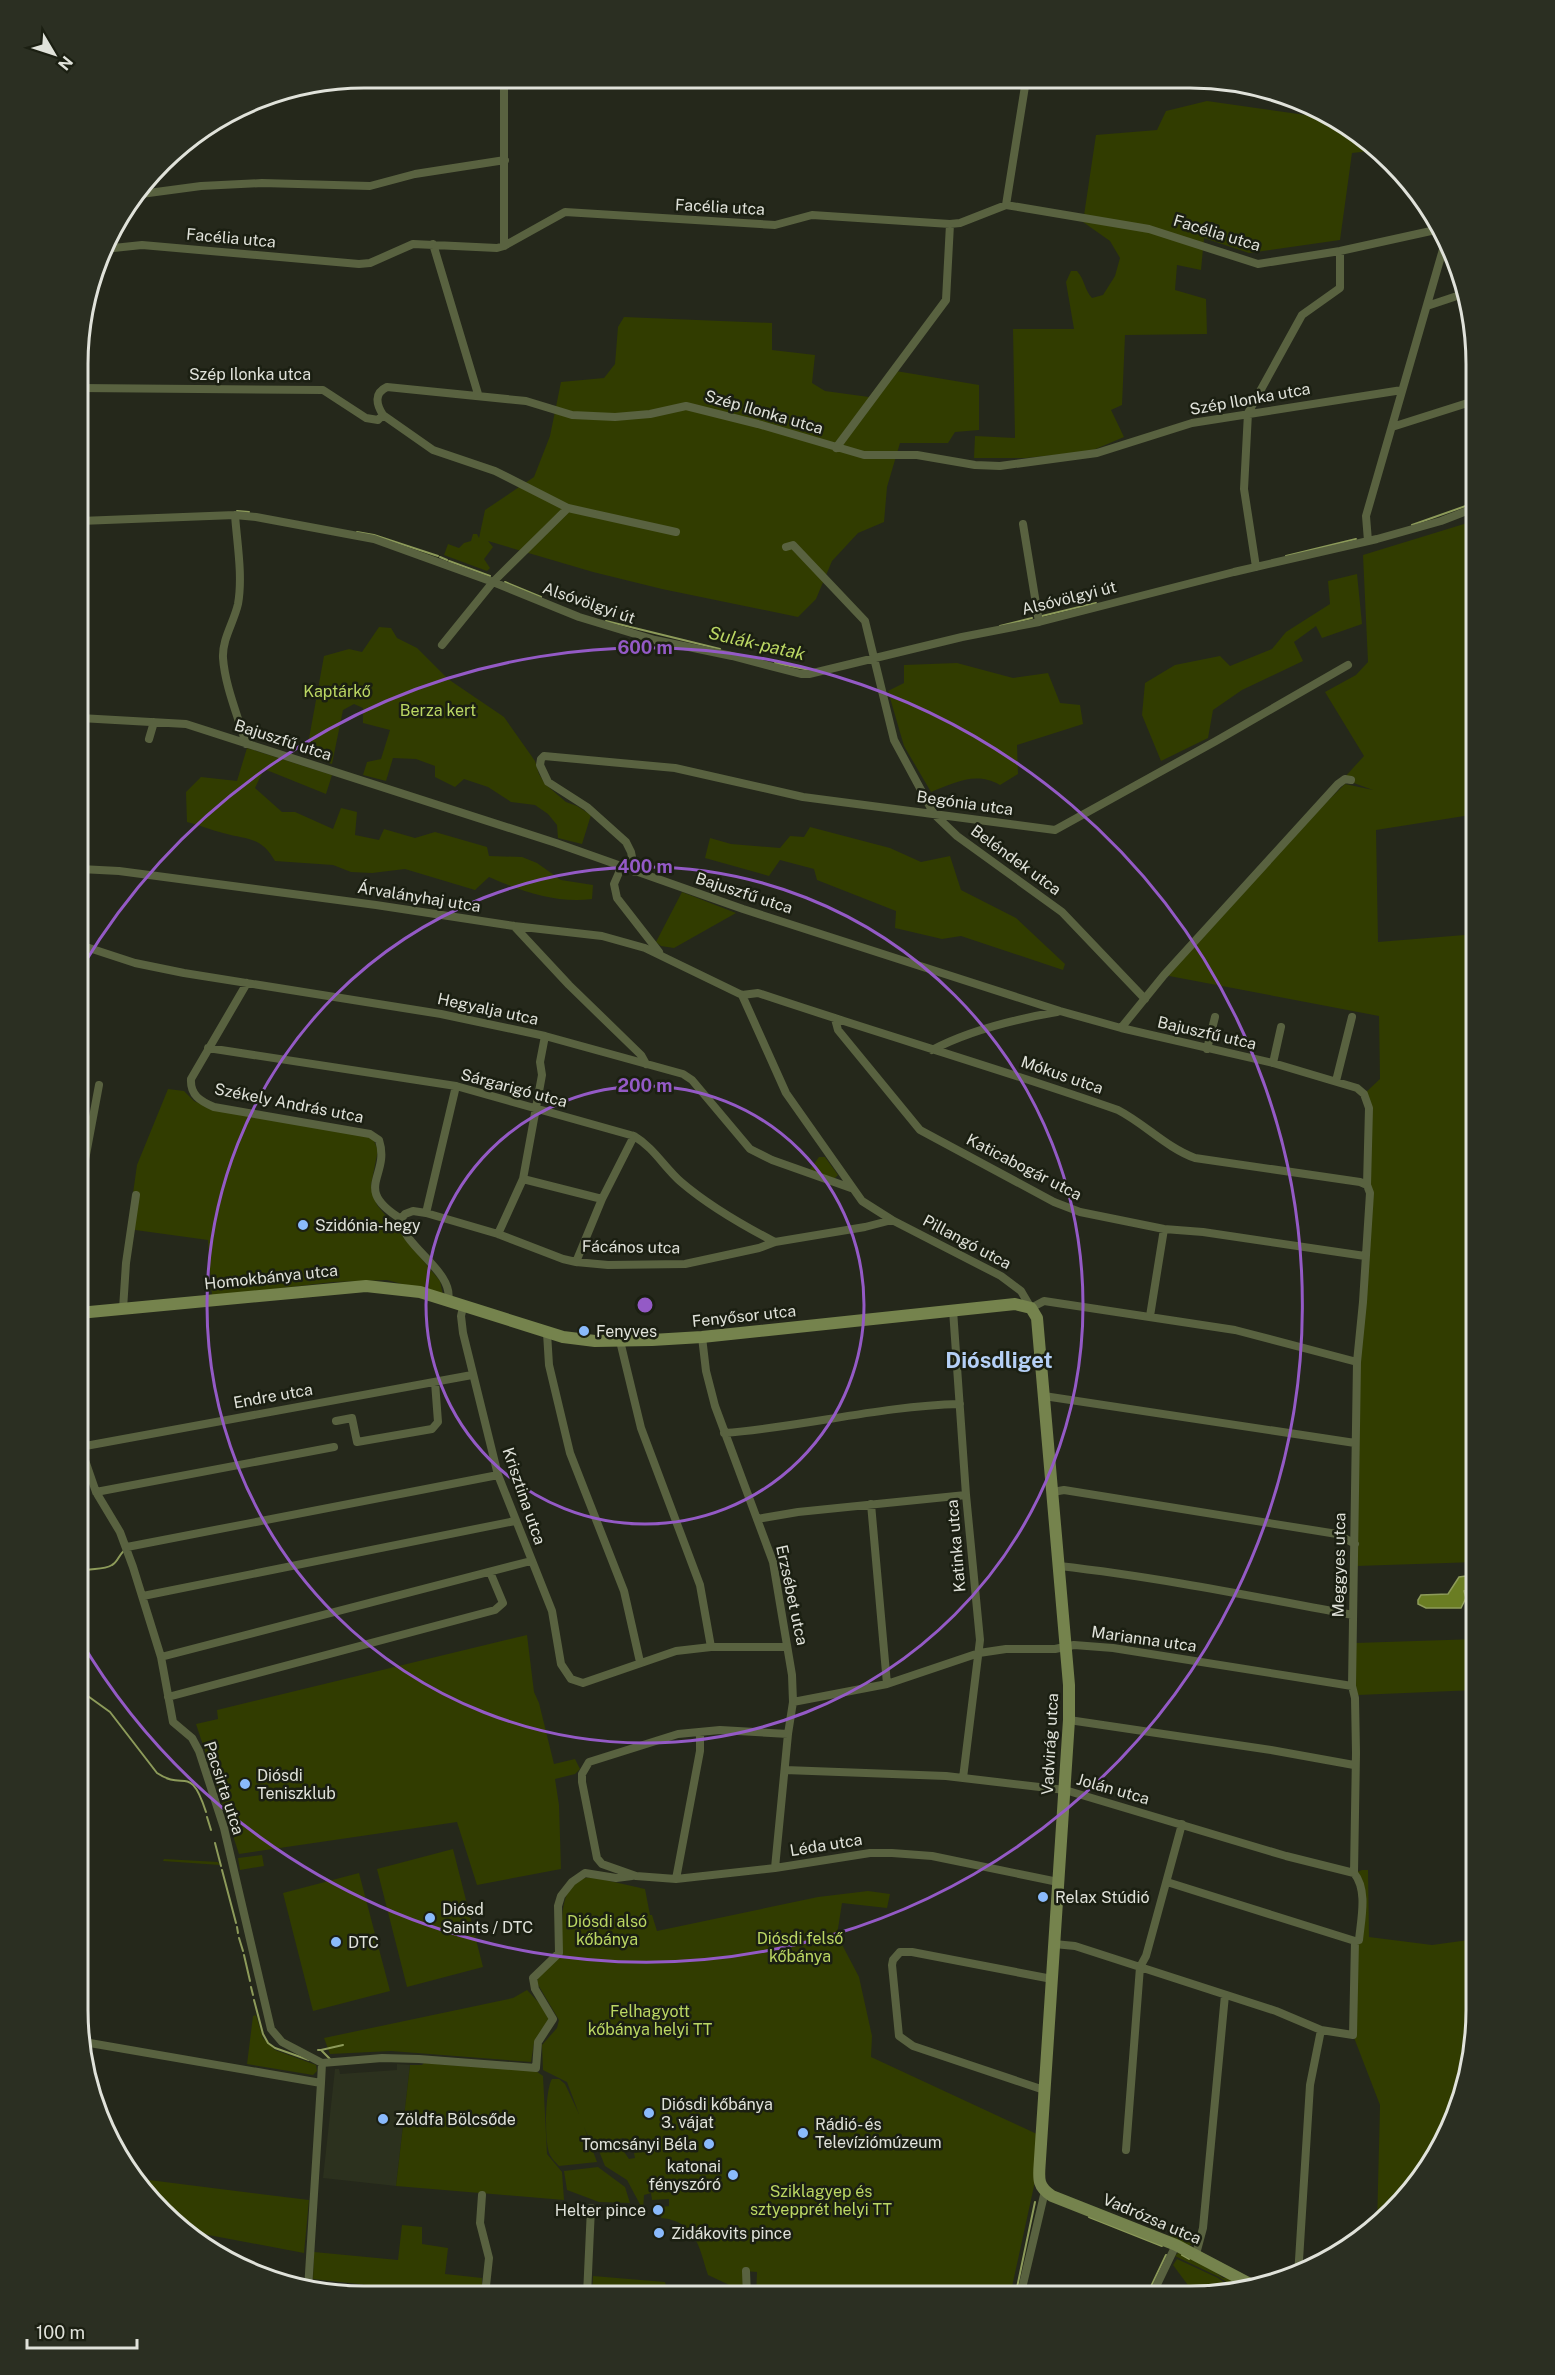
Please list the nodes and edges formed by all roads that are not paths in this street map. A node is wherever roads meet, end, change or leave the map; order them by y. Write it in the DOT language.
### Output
graph roads {
  1 [pos="504,88"];
  2 [pos="1025,88"];
  3 [pos="505,160"];
  4 [pos="147,193"];
  5 [pos="1006,205"];
  6 [pos="950,224"];
  7 [pos="1432,231"];
  8 [pos="433,244"];
  9 [pos="504,246"];
  10 [pos="114,248"];
  11 [pos="1340,251"];
  12 [pos="1442,251"];
  13 [pos="1458,296"];
  14 [pos="1427,306"];
  15 [pos="88,388"];
  16 [pos="1402,390"];
  17 [pos="478,394"];
  18 [pos="1466,403"];
  19 [pos="1248,413"];
  20 [pos="383,415"];
  21 [pos="1392,427"];
  22 [pos="836,448"];
  23 [pos="568,508"];
  24 [pos="1466,511"];
  25 [pos="235,515"];
  26 [pos="88,521"];
  27 [pos="1023,524"];
  28 [pos="676,532"];
  29 [pos="1368,541"];
  30 [pos="786,547"];
  31 [pos="1256,567"];
  32 [pos="493,582"];
  33 [pos="1039,622"];
  34 [pos="442,645"];
  35 [pos="874,660"];
  36 [pos="1348,665"];
  37 [pos="88,718"];
  38 [pos="154,722"];
  39 [pos="149,739"];
  40 [pos="246,744"];
  41 [pos="1351,780"];
  42 [pos="934,814"];
  43 [pos="621,868"];
  44 [pos="88,869"];
  45 [pos="634,872"];
  46 [pos="514,926"];
  47 [pos="88,948"];
  48 [pos="661,955"];
  49 [pos="247,983"];
  50 [pos="742,995"];
  51 [pos="1144,999"];
  52 [pos="1059,1011"];
  53 [pos="1215,1017"];
  54 [pos="1352,1017"];
  55 [pos="834,1019"];
  56 [pos="1281,1027"];
  57 [pos="1121,1028"];
  58 [pos="545,1036"];
  59 [pos="208,1048"];
  60 [pos="1207,1049"];
  61 [pos="932,1050"];
  62 [pos="1273,1063"];
  63 [pos="646,1064"];
  64 [pos="1336,1081"];
  65 [pos="99,1085"];
  66 [pos="456,1086"];
  67 [pos="1364,1094"];
  68 [pos="536,1110"];
  69 [pos="634,1136"];
  70 [pos="88,1144"];
  71 [pos="523,1179"];
  72 [pos="1367,1185"];
  73 [pos="851,1188"];
  74 [pos="136,1196"];
  75 [pos="602,1199"];
  76 [pos="426,1213"];
  77 [pos="402,1219"];
  78 [pos="892,1220"];
  79 [pos="1164,1229"];
  80 [pos="498,1234"];
  81 [pos="776,1242"];
  82 [pos="1365,1256"];
  83 [pos="576,1262"];
  84 [pos="448,1301"];
  85 [pos="463,1307"];
  86 [pos="1031,1308"];
  87 [pos="123,1309"];
  88 [pos="953,1310"];
  89 [pos="88,1312"];
  90 [pos="1150,1316"];
  91 [pos="547,1333"];
  92 [pos="702,1337"];
  93 [pos="620,1341"];
  94 [pos="1357,1362"];
  95 [pos="472,1375"];
  96 [pos="435,1382"];
  97 [pos="1044,1396"];
  98 [pos="960,1404"];
  99 [pos="336,1421"];
  100 [pos="724,1433"];
  101 [pos="88,1443"];
  102 [pos="1355,1443"];
  103 [pos="334,1448"];
  104 [pos="88,1470"];
  105 [pos="498,1474"];
  106 [pos="96,1492"];
  107 [pos="1053,1492"];
  108 [pos="966,1496"];
  109 [pos="871,1504"];
  110 [pos="757,1519"];
  111 [pos="515,1521"];
  112 [pos="1355,1524"];
  113 [pos="1337,1534"];
  114 [pos="1354,1544"];
  115 [pos="127,1547"];
  116 [pos="531,1561"];
  117 [pos="1059,1566"];
  118 [pos="490,1572"];
  119 [pos="143,1596"];
  120 [pos="1353,1615"];
  121 [pos="711,1647"];
  122 [pos="787,1647"];
  123 [pos="1066,1647"];
  124 [pos="979,1653"];
  125 [pos="161,1657"];
  126 [pos="640,1662"];
  127 [pos="887,1684"];
  128 [pos="1352,1686"];
  129 [pos="168,1697"];
  130 [pos="793,1702"];
  131 [pos="1069,1720"];
  132 [pos="700,1732"];
  133 [pos="788,1734"];
  134 [pos="1354,1765"];
  135 [pos="785,1770"];
  136 [pos="963,1778"];
  137 [pos="1065,1791"];
  138 [pos="1182,1824"];
  139 [pos="775,1868"];
  140 [pos="1354,1873"];
  141 [pos="636,1876"];
  142 [pos="676,1879"];
  143 [pos="1058,1882"];
  144 [pos="1167,1882"];
  145 [pos="1355,1941"];
  146 [pos="1054,1944"];
  147 [pos="1140,1967"];
  148 [pos="1052,1979"];
  149 [pos="1225,1995"];
  150 [pos="1321,2030"];
  151 [pos="91,2043"];
  152 [pos="322,2063"];
  153 [pos="321,2083"];
  154 [pos="1044,2090"];
  155 [pos="1126,2150"];
  156 [pos="1042,2188"];
  157 [pos="482,2195"];
  158 [pos="591,2208"];
  159 [pos="1176,2245"];
  160 [pos="1196,2254"];
  161 [pos="1299,2265"];
  162 [pos="746,2271"];
  163 [pos="309,2281"];
  164 [pos="1245,2281"];
  165 [pos="486,2286"];
  166 [pos="587,2286"];
  167 [pos="747,2286"];
  168 [pos="1022,2286"];
  169 [pos="1156,2286"];
  1 -- 3 [label="street"];
  2 -- 5 [label="street"];
  3 -- 4 [label="street"];
  3 -- 9 [label="street"];
  5 -- 6 [label="street, Facélia utca"];
  5 -- 11 [label="street, Facélia utca"];
  6 -- 9 [label="street, Facélia utca"];
  6 -- 22 [label="street"];
  7 -- 11 [label="street, Facélia utca"];
  8 -- 9 [label="street, Facélia utca"];
  8 -- 10 [label="street, Facélia utca"];
  8 -- 17 [label="street"];
  11 -- 19 [label="street"];
  12 -- 14 [label="street"];
  13 -- 14 [label="street"];
  14 -- 16 [label="street"];
  15 -- 20 [label="street, Szép Ilonka utca"];
  16 -- 19 [label="street, Szép Ilonka utca"];
  16 -- 21 [label="street"];
  17 -- 20 [label="street, Szép Ilonka utca"];
  17 -- 22 [label="street, Szép Ilonka utca"];
  18 -- 21 [label="street"];
  19 -- 22 [label="street, Szép Ilonka utca"];
  19 -- 31 [label="street"];
  20 -- 23 [label="street"];
  21 -- 29 [label="street"];
  23 -- 28 [label="street"];
  23 -- 32 [label="street"];
  24 -- 29 [label="street, Alsóvölgyi út"];
  25 -- 26 [label="street, Alsóvölgyi út"];
  25 -- 32 [label="street, Alsóvölgyi út"];
  25 -- 40 [label="street"];
  27 -- 33 [label="street"];
  29 -- 31 [label="street, Alsóvölgyi út"];
  30 -- 35 [label="street, Beléndek utca"];
  31 -- 33 [label="street, Alsóvölgyi út"];
  32 -- 34 [label="street"];
  32 -- 35 [label="street, Alsóvölgyi út"];
  33 -- 35 [label="street, Alsóvölgyi út"];
  35 -- 42 [label="street, Beléndek utca"];
  36 -- 42 [label="street, Begónia utca"];
  37 -- 38 [label="street, Bajuszfű utca"];
  38 -- 39 [label="street"];
  38 -- 40 [label="street, Bajuszfű utca"];
  40 -- 43 [label="street, Bajuszfű utca"];
  41 -- 51 [label="street"];
  42 -- 45 [label="street, Begónia utca"];
  42 -- 51 [label="street, Beléndek utca"];
  43 -- 45 [label="street, Bajuszfű utca"];
  43 -- 48 [label="street"];
  44 -- 46 [label="street, Árvalányhaj utca"];
  45 -- 52 [label="street, Bajuszfű utca"];
  46 -- 48 [label="street, Árvalányhaj utca"];
  46 -- 63 [label="street"];
  47 -- 49 [label="street, Hegyalja utca"];
  48 -- 50 [label="street, Árvalányhaj utca"];
  49 -- 58 [label="street, Hegyalja utca"];
  49 -- 59 [label="street, Székely András utca"];
  50 -- 55 [label="street, Mókus utca"];
  50 -- 73 [label="street, Pillangó utca"];
  51 -- 57 [label="street"];
  52 -- 57 [label="street, Bajuszfű utca"];
  52 -- 61 [label="street"];
  53 -- 60 [label="street"];
  54 -- 64 [label="street"];
  55 -- 61 [label="street, Mókus utca"];
  55 -- 79 [label="street, Katicabogár utca"];
  56 -- 62 [label="street"];
  57 -- 60 [label="street, Bajuszfű utca"];
  58 -- 63 [label="street, Hegyalja utca"];
  58 -- 68 [label="street"];
  59 -- 66 [label="street, Sárgarigó utca"];
  59 -- 77 [label="street, Székely András utca"];
  60 -- 62 [label="street, Bajuszfű utca"];
  61 -- 72 [label="street, Mókus utca"];
  62 -- 64 [label="street, Bajuszfű utca"];
  63 -- 73 [label="street, Hegyalja utca"];
  64 -- 67 [label="street, Bajuszfű utca"];
  65 -- 70 [label="street"];
  66 -- 68 [label="street, Sárgarigó utca"];
  66 -- 76 [label="street"];
  67 -- 72 [label="street, Meggyes utca"];
  68 -- 69 [label="street, Sárgarigó utca"];
  68 -- 71 [label="street"];
  69 -- 75 [label="street"];
  69 -- 81 [label="street, Sárgarigó utca"];
  71 -- 75 [label="street"];
  71 -- 80 [label="street"];
  72 -- 82 [label="street, Meggyes utca"];
  73 -- 78 [label="street, Pillangó utca"];
  74 -- 87 [label="street"];
  75 -- 83 [label="street"];
  76 -- 77 [label="street"];
  76 -- 80 [label="street, Fácános utca"];
  77 -- 84 [label="street"];
  78 -- 81 [label="street, Fácános utca"];
  78 -- 86 [label="street, Pillangó utca"];
  79 -- 82 [label="street, Katicabogár utca"];
  79 -- 90 [label="street"];
  80 -- 83 [label="street, Fácános utca"];
  81 -- 83 [label="street, Fácános utca"];
  82 -- 94 [label="street, Meggyes utca"];
  84 -- 85 [label="street, Homokbánya utca"];
  84 -- 87 [label="street, Homokbánya utca"];
  85 -- 91 [label="street, Fenyősor utca"];
  85 -- 95 [label="street, Krisztina utca"];
  86 -- 88 [label="street, Fenyősor utca"];
  86 -- 90 [label="street"];
  86 -- 97 [label="street, Vadvirág utca"];
  87 -- 89 [label="street, Homokbánya utca"];
  88 -- 92 [label="street, Fenyősor utca"];
  88 -- 98 [label="street, Katinka utca"];
  90 -- 94 [label="street"];
  91 -- 93 [label="street, Fenyősor utca"];
  91 -- 126 [label="street"];
  92 -- 93 [label="street, Fenyősor utca"];
  92 -- 100 [label="street, Erzsébet utca"];
  93 -- 121 [label="street"];
  94 -- 102 [label="street, Meggyes utca"];
  95 -- 96 [label="street, Endre utca"];
  95 -- 105 [label="street, Krisztina utca"];
  96 -- 99 [label="street"];
  96 -- 101 [label="street, Endre utca"];
  97 -- 102 [label="street"];
  97 -- 107 [label="street, Vadvirág utca"];
  98 -- 100 [label="street"];
  98 -- 108 [label="street, Katinka utca"];
  100 -- 110 [label="street, Erzsébet utca"];
  102 -- 112 [label="street, Meggyes utca"];
  103 -- 106 [label="street"];
  104 -- 106 [label="street, Pacsirta utca"];
  105 -- 111 [label="street, Krisztina utca"];
  105 -- 115 [label="street"];
  106 -- 115 [label="street, Pacsirta utca"];
  107 -- 113 [label="street"];
  107 -- 117 [label="street, Vadvirág utca"];
  108 -- 109 [label="street"];
  108 -- 124 [label="street, Katinka utca"];
  109 -- 110 [label="street"];
  109 -- 127 [label="street"];
  110 -- 122 [label="street, Erzsébet utca"];
  111 -- 116 [label="street, Krisztina utca"];
  111 -- 119 [label="street"];
  112 -- 113 [label="street"];
  112 -- 114 [label="street, Meggyes utca"];
  113 -- 114 [label="street"];
  114 -- 120 [label="street, Meggyes utca"];
  115 -- 119 [label="street, Pacsirta utca"];
  116 -- 118 [label="street"];
  116 -- 126 [label="street, Krisztina utca"];
  117 -- 120 [label="street"];
  117 -- 123 [label="street, Vadvirág utca"];
  118 -- 125 [label="street"];
  118 -- 129 [label="street"];
  119 -- 125 [label="street, Pacsirta utca"];
  120 -- 128 [label="street, Meggyes utca"];
  121 -- 122 [label="street"];
  121 -- 126 [label="street"];
  122 -- 130 [label="street, Erzsébet utca"];
  123 -- 124 [label="street, Marianna utca"];
  123 -- 128 [label="street, Marianna utca"];
  123 -- 131 [label="street, Vadvirág utca"];
  124 -- 127 [label="street, Marianna utca"];
  124 -- 136 [label="street, Katinka utca"];
  125 -- 129 [label="street, Pacsirta utca"];
  127 -- 130 [label="street, Marianna utca"];
  128 -- 134 [label="street, Meggyes utca"];
  129 -- 152 [label="street, Pacsirta utca"];
  130 -- 133 [label="street, Erzsébet utca"];
  131 -- 134 [label="street"];
  131 -- 137 [label="street, Vadvirág utca"];
  132 -- 133 [label="street"];
  132 -- 141 [label="street, Léda utca"];
  132 -- 142 [label="street"];
  133 -- 135 [label="street, Erzsébet utca"];
  134 -- 140 [label="street, Meggyes utca"];
  135 -- 136 [label="street, Jolán utca"];
  135 -- 139 [label="street, Erzsébet utca"];
  136 -- 137 [label="street, Jolán utca"];
  137 -- 138 [label="street, Jolán utca"];
  137 -- 143 [label="street, Vadvirág utca"];
  138 -- 140 [label="street, Jolán utca"];
  138 -- 144 [label="street"];
  139 -- 142 [label="street, Léda utca"];
  139 -- 143 [label="street, Léda utca"];
  140 -- 145 [label="street, Meggyes utca"];
  141 -- 142 [label="street, Léda utca"];
  141 -- 152 [label="street"];
  143 -- 146 [label="street, Vadvirág utca"];
  144 -- 145 [label="street"];
  144 -- 147 [label="street"];
  145 -- 150 [label="street, Meggyes utca"];
  146 -- 147 [label="street"];
  146 -- 148 [label="street, Vadvirág utca"];
  147 -- 149 [label="street"];
  147 -- 155 [label="street"];
  148 -- 154 [label="street, Vadvirág utca"];
  148 -- 154 [label="street"];
  149 -- 150 [label="street"];
  149 -- 160 [label="street"];
  150 -- 161 [label="street"];
  151 -- 153 [label="street"];
  152 -- 153 [label="street"];
  153 -- 163 [label="street"];
  154 -- 156 [label="street, Vadvirág utca"];
  156 -- 159 [label="street, Vadrózsa utca"];
  156 -- 168 [label="street"];
  157 -- 165 [label="street"];
  158 -- 166 [label="street"];
  159 -- 160 [label="street, Vadrózsa utca"];
  159 -- 169 [label="street"];
  160 -- 164 [label="street, Vadrózsa utca"];
  162 -- 167 [label="street"];
}
